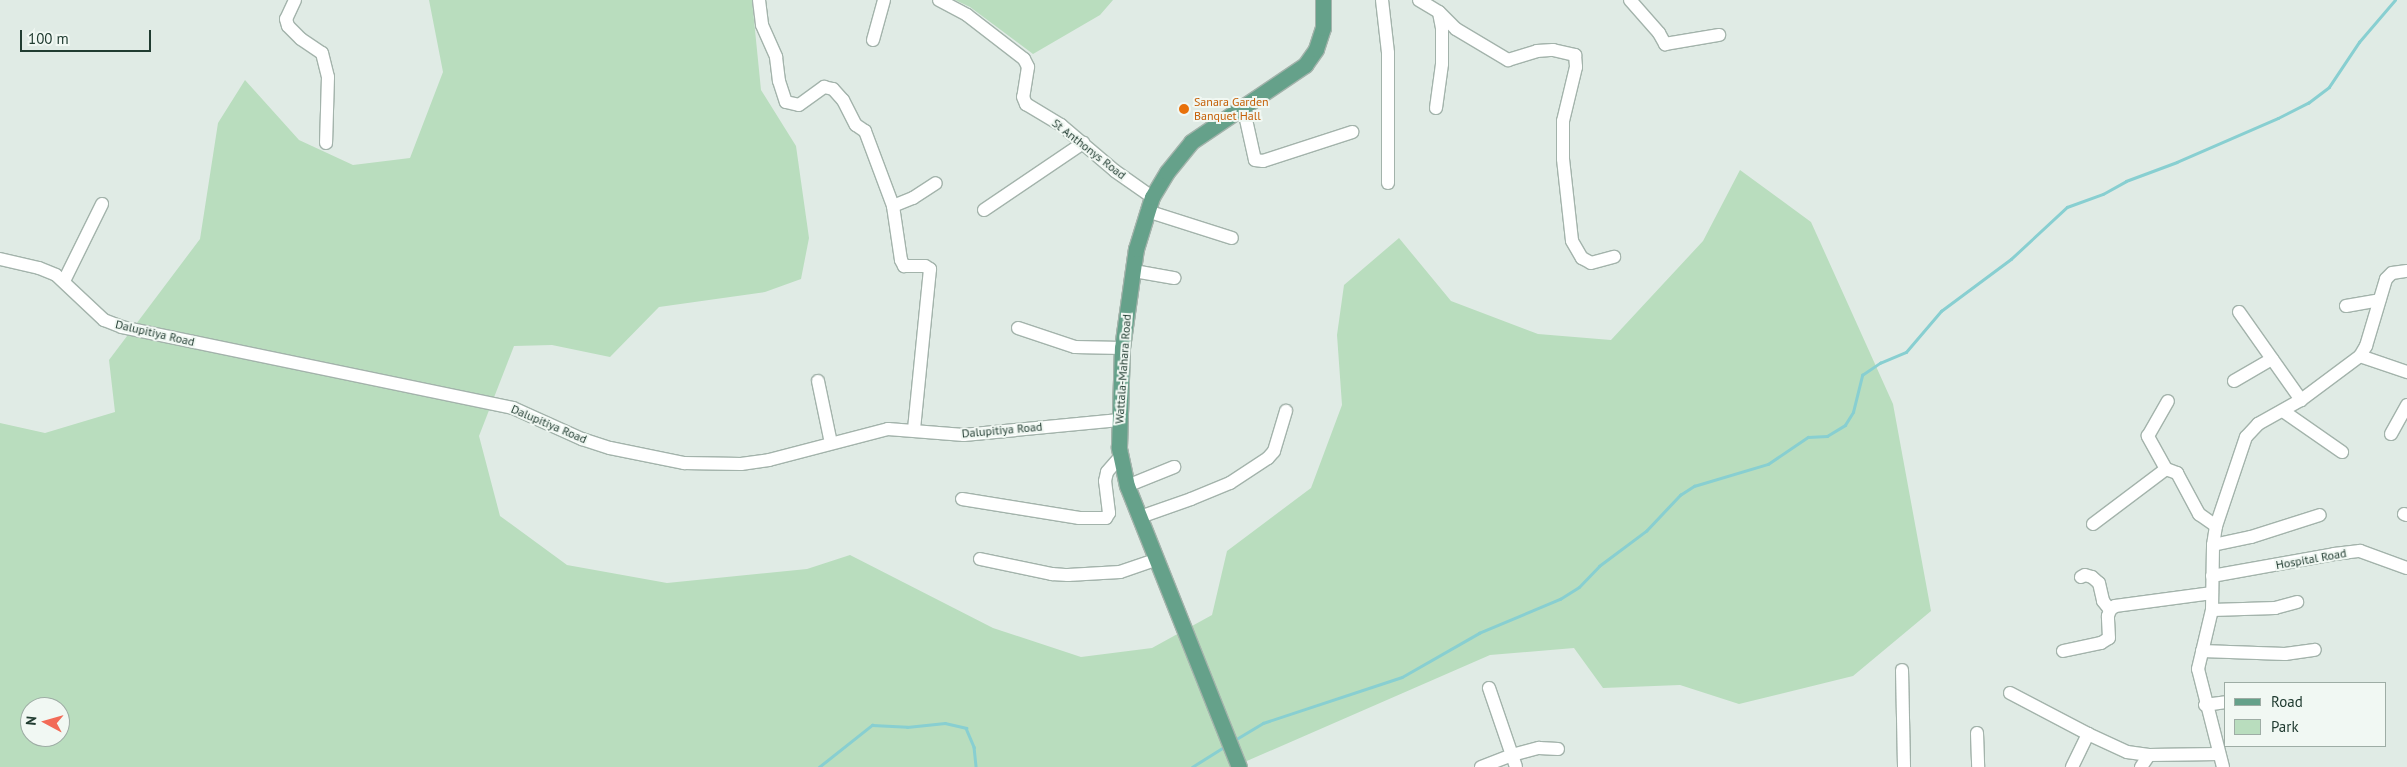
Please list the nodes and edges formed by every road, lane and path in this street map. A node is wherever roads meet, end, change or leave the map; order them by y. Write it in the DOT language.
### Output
graph roads {
  1 [pos="295,0"];
  2 [pos="758,0"];
  3 [pos="884,0"];
  4 [pos="939,0"];
  5 [pos="1323,0"];
  6 [pos="1382,0"];
  7 [pos="1419,0"];
  8 [pos="1630,0"];
  9 [pos="1439,12"];
  10 [pos="1719,35"];
  11 [pos="873,40"];
  12 [pos="1243,106"];
  13 [pos="1436,108"];
  14 [pos="1352,132"];
  15 [pos="326,143"];
  16 [pos="1083,143"];
  17 [pos="936,183"];
  18 [pos="1388,184"];
  19 [pos="102,204"];
  20 [pos="1150,204"];
  21 [pos="893,206"];
  22 [pos="984,210"];
  23 [pos="1232,238"];
  24 [pos="1614,257"];
  25 [pos="0,259"];
  26 [pos="1134,271"];
  27 [pos="2407,271"];
  28 [pos="1174,278"];
  29 [pos="64,281"];
  30 [pos="2379,300"];
  31 [pos="2346,306"];
  32 [pos="2239,312"];
  33 [pos="1018,328"];
  34 [pos="1122,348"];
  35 [pos="2360,356"];
  36 [pos="2272,359"];
  37 [pos="2407,372"];
  38 [pos="818,381"];
  39 [pos="2234,381"];
  40 [pos="2301,400"];
  41 [pos="2168,401"];
  42 [pos="2407,406"];
  43 [pos="1286,411"];
  44 [pos="2283,411"];
  45 [pos="1119,420"];
  46 [pos="914,430"];
  47 [pos="2391,434"];
  48 [pos="831,443"];
  49 [pos="2342,452"];
  50 [pos="1122,455"];
  51 [pos="1174,467"];
  52 [pos="2166,469"];
  53 [pos="1127,486"];
  54 [pos="962,499"];
  55 [pos="2320,515"];
  56 [pos="1140,516"];
  57 [pos="2093,524"];
  58 [pos="2216,526"];
  59 [pos="2213,545"];
  60 [pos="980,559"];
  61 [pos="1157,559"];
  62 [pos="2407,568"];
  63 [pos="2212,576"];
  64 [pos="2081,577"];
  65 [pos="2212,593"];
  66 [pos="2297,602"];
  67 [pos="2110,610"];
  68 [pos="2212,610"];
  69 [pos="2315,650"];
  70 [pos="2063,651"];
  71 [pos="2202,651"];
  72 [pos="1902,670"];
  73 [pos="1489,688"];
  74 [pos="2010,693"];
  75 [pos="2224,702"];
  76 [pos="2206,706"];
  77 [pos="1977,733"];
  78 [pos="2088,734"];
  79 [pos="1558,748"];
  80 [pos="2219,754"];
  81 [pos="2149,755"];
  82 [pos="1514,761"];
  83 [pos="1237,765"];
  84 [pos="1481,767"];
  85 [pos="1904,767"];
  86 [pos="1978,767"];
  87 [pos="2072,767"];
  88 [pos="2141,767"];
  89 [pos="2223,767"];
  1 -- 15 [label="street"];
  2 -- 21 [label="street"];
  3 -- 11 [label="street"];
  4 -- 16 [label="street, St Anthonys Road"];
  5 -- 12 [label="main road, Wattala-Mahara Road"];
  6 -- 18 [label="street"];
  7 -- 9 [label="street"];
  8 -- 10 [label="street"];
  9 -- 13 [label="street"];
  9 -- 24 [label="street"];
  12 -- 14 [label="street"];
  12 -- 20 [label="main road, Wattala-Mahara Road"];
  16 -- 20 [label="street, St Anthonys Road"];
  16 -- 22 [label="street"];
  17 -- 21 [label="street"];
  19 -- 29 [label="street"];
  20 -- 23 [label="street, St Anthonys Road"];
  20 -- 26 [label="main road, Wattala-Mahara Road"];
  21 -- 46 [label="street"];
  25 -- 29 [label="street, Dalupitiya Road"];
  26 -- 28 [label="street"];
  26 -- 34 [label="main road, Wattala-Mahara Road"];
  27 -- 30 [label="street"];
  29 -- 48 [label="street, Dalupitiya Road"];
  30 -- 31 [label="street"];
  30 -- 35 [label="street"];
  32 -- 36 [label="street"];
  33 -- 34 [label="street"];
  34 -- 45 [label="main road, Wattala-Mahara Road"];
  35 -- 37 [label="street"];
  35 -- 40 [label="street"];
  36 -- 39 [label="street"];
  36 -- 40 [label="street"];
  38 -- 48 [label="street"];
  40 -- 44 [label="street"];
  41 -- 52 [label="street"];
  42 -- 47 [label="street"];
  43 -- 56 [label="street"];
  44 -- 49 [label="street"];
  44 -- 58 [label="street"];
  45 -- 46 [label="street, Dalupitiya Road"];
  45 -- 50 [label="main road, Wattala-Mahara Road"];
  46 -- 48 [label="street, Dalupitiya Road"];
  50 -- 53 [label="main road, Wattala-Mahara Road"];
  50 -- 54 [label="street"];
  51 -- 53 [label="street"];
  52 -- 57 [label="street"];
  52 -- 58 [label="street"];
  53 -- 56 [label="main road, Wattala-Mahara Road"];
  55 -- 59 [label="street"];
  56 -- 61 [label="main road, Wattala-Mahara Road"];
  58 -- 59 [label="street"];
  59 -- 63 [label="street"];
  60 -- 61 [label="street"];
  61 -- 83 [label="main road, Wattala-Mahara Road"];
  62 -- 63 [label="street, Hospital Road"];
  63 -- 65 [label="street"];
  64 -- 67 [label="street"];
  65 -- 67 [label="street"];
  65 -- 68 [label="street"];
  66 -- 68 [label="street"];
  67 -- 70 [label="street"];
  68 -- 71 [label="street"];
  69 -- 71 [label="street"];
  71 -- 76 [label="street"];
  72 -- 85 [label="street"];
  73 -- 82 [label="street"];
  74 -- 78 [label="street"];
  75 -- 76 [label="street"];
  76 -- 80 [label="street"];
  77 -- 86 [label="street"];
  78 -- 81 [label="street"];
  78 -- 87 [label="street"];
  79 -- 82 [label="street"];
  80 -- 81 [label="street"];
  80 -- 89 [label="street"];
  81 -- 88 [label="street"];
  82 -- 84 [label="street"];
}
